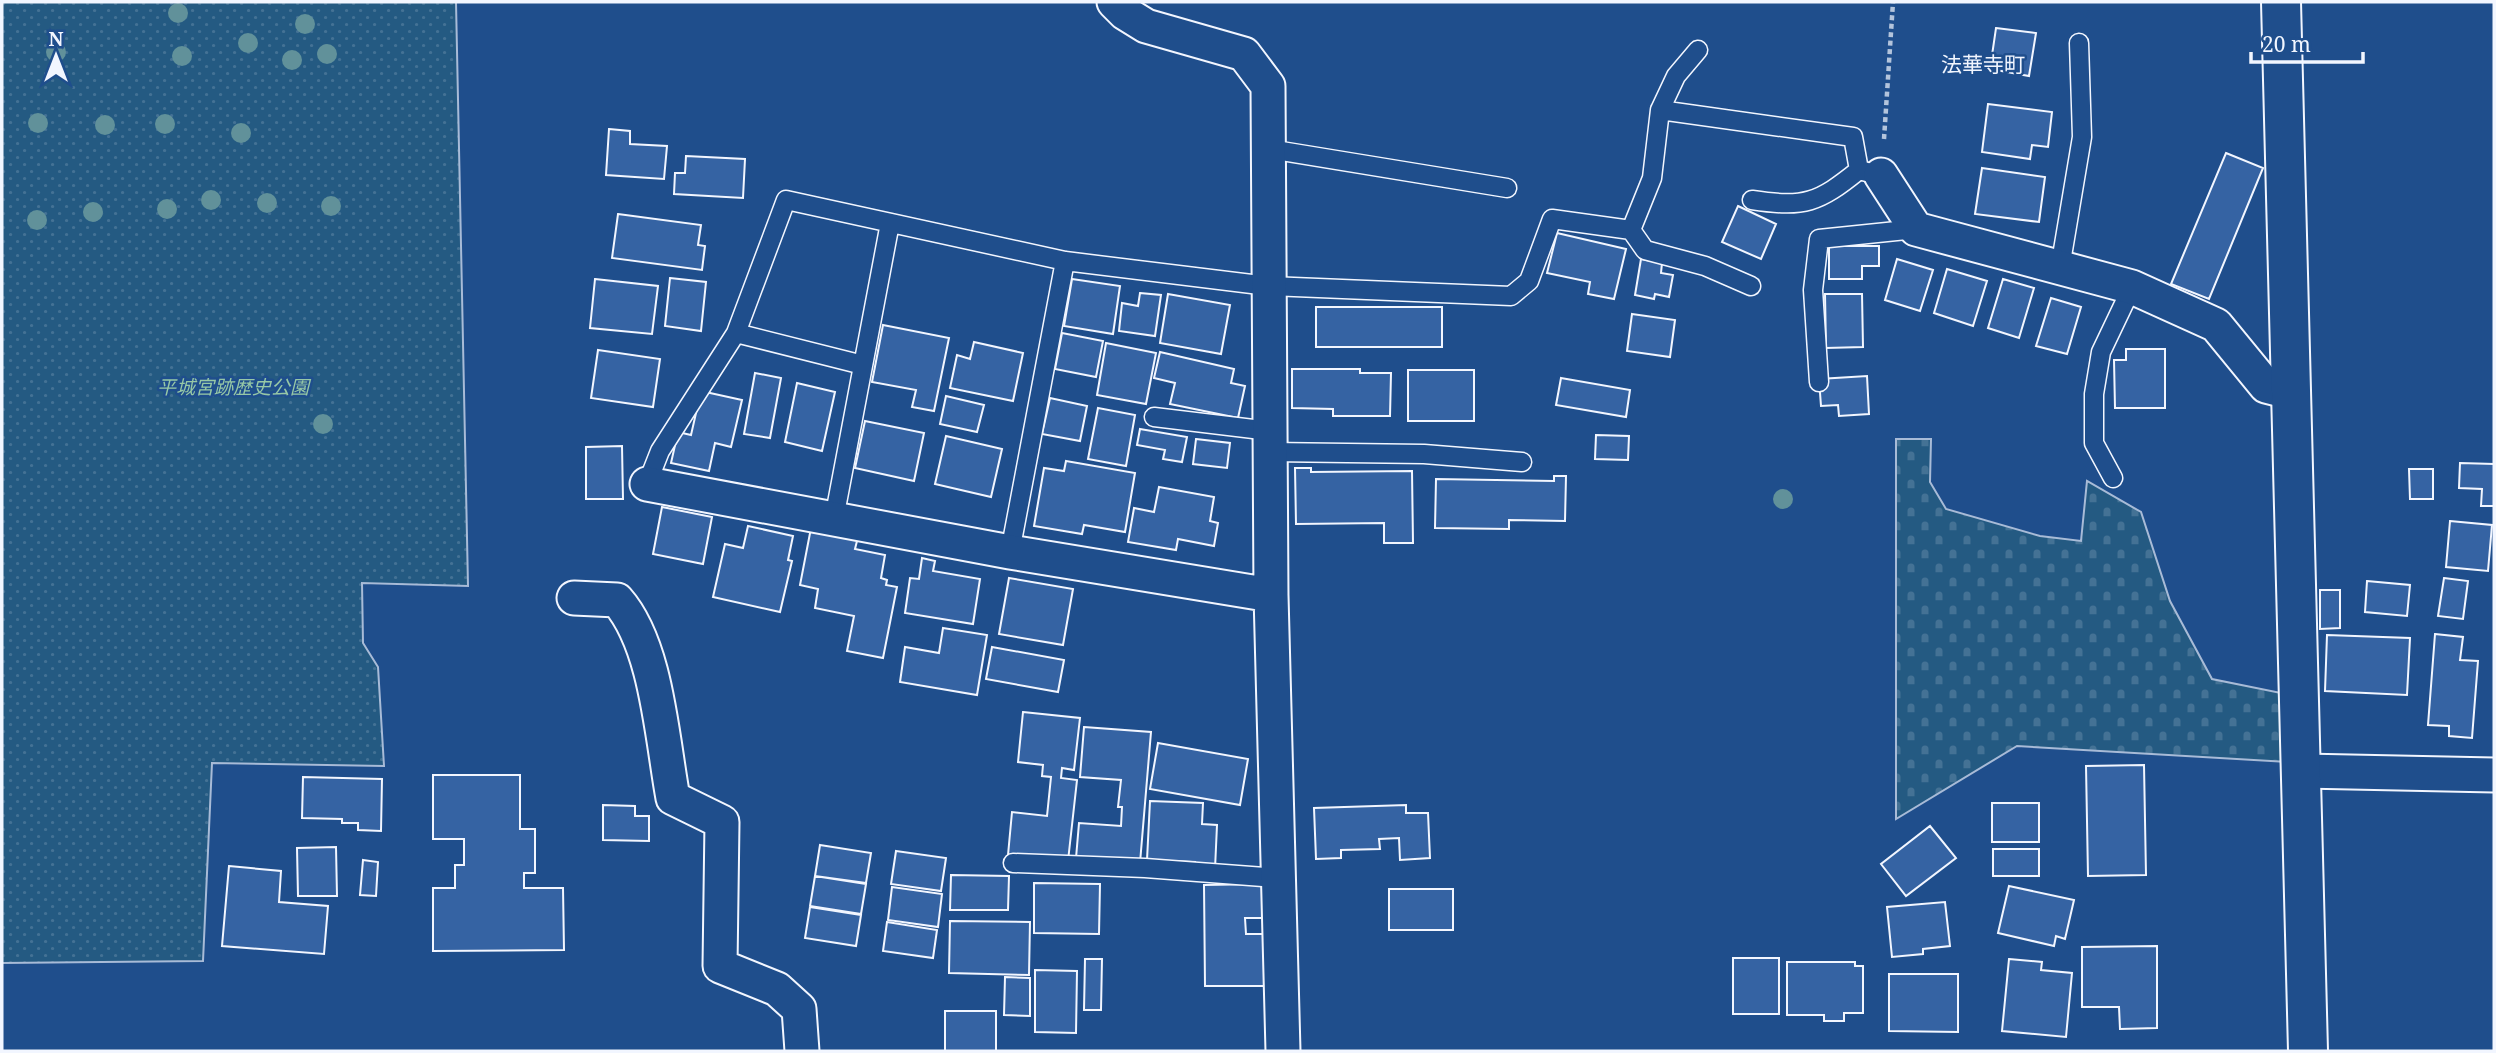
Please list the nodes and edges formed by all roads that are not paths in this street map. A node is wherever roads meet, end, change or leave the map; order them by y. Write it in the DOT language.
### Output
graph roads {
  1 [pos="1114,2"];
  2 [pos="2281,2"];
  3 [pos="2079,43"];
  4 [pos="1698,50"];
  5 [pos="1660,110"];
  6 [pos="1269,149"];
  7 [pos="1870,172"];
  8 [pos="1507,188"];
  9 [pos="1752,200"];
  10 [pos="890,223"];
  11 [pos="1916,229"];
  12 [pos="1631,230"];
  13 [pos="1065,261"];
  14 [pos="2060,268"];
  15 [pos="1751,285"];
  16 [pos="1268,286"];
  17 [pos="2132,287"];
  18 [pos="736,333"];
  19 [pos="863,365"];
  20 [pos="1819,382"];
  21 [pos="2293,393"];
  22 [pos="1154,417"];
  23 [pos="1269,441"];
  24 [pos="1522,462"];
  25 [pos="2113,478"];
  26 [pos="648,484"];
  27 [pos="834,519"];
  28 [pos="1010,552"];
  29 [pos="1270,595"];
  30 [pos="574,598"];
  31 [pos="2303,771"];
  32 [pos="2494,775"];
  33 [pos="1013,863"];
  34 [pos="1277,878"];
  35 [pos="802,1051"];
  36 [pos="1283,1051"];
  37 [pos="2308,1051"];
  1 -- 6 [label="street"];
  2 -- 21 [label="street"];
  3 -- 14 [label="lane"];
  4 -- 5 [label="lane"];
  5 -- 7 [label="lane"];
  5 -- 12 [label="lane"];
  6 -- 8 [label="lane"];
  6 -- 16 [label="street"];
  7 -- 9 [label="lane"];
  7 -- 11 [label="street"];
  10 -- 13 [label="lane"];
  10 -- 18 [label="lane"];
  10 -- 19 [label="lane"];
  11 -- 14 [label="street"];
  11 -- 20 [label="lane"];
  12 -- 15 [label="lane"];
  12 -- 16 [label="lane"];
  13 -- 16 [label="lane"];
  13 -- 28 [label="lane"];
  14 -- 17 [label="street"];
  16 -- 23 [label="street"];
  17 -- 21 [label="street"];
  17 -- 25 [label="lane"];
  18 -- 19 [label="lane"];
  18 -- 26 [label="lane"];
  19 -- 27 [label="lane"];
  21 -- 31 [label="street"];
  22 -- 23 [label="lane"];
  23 -- 24 [label="lane"];
  23 -- 29 [label="street"];
  26 -- 27 [label="street"];
  27 -- 28 [label="street"];
  28 -- 29 [label="street"];
  29 -- 34 [label="street"];
  30 -- 35 [label="street"];
  31 -- 32 [label="street"];
  31 -- 37 [label="street"];
  33 -- 34 [label="lane"];
  34 -- 36 [label="street"];
}
